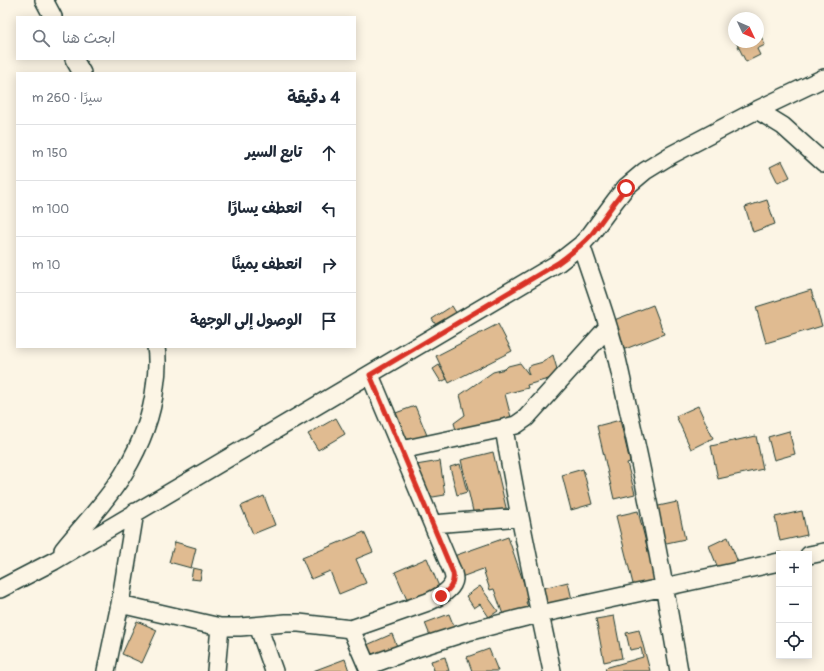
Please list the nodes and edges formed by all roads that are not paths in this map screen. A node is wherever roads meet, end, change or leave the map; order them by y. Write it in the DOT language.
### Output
graph roads {
  1 [pos="44,0"];
  2 [pos="52,16"];
  3 [pos="75,60"];
  4 [pos="81,72"];
  5 [pos="824,78"];
  6 [pos="757,110"];
  7 [pos="824,164"];
  8 [pos="581,245"];
  9 [pos="608,327"];
  10 [pos="156,348"];
  11 [pos="370,375"];
  12 [pos="504,428"];
  13 [pos="402,450"];
  14 [pos="135,512"];
  15 [pos="520,517"];
  16 [pos="433,524"];
  17 [pos="824,552"];
  18 [pos="812,554"];
  19 [pos="54,560"];
  20 [pos="776,563"];
  21 [pos="664,587"];
  22 [pos="0,589"];
  23 [pos="120,604"];
  24 [pos="540,615"];
  25 [pos="258,626"];
  26 [pos="220,627"];
  27 [pos="351,629"];
  28 [pos="368,669"];
  29 [pos="106,671"];
  30 [pos="216,671"];
  31 [pos="274,671"];
  32 [pos="552,671"];
  33 [pos="679,671"];
  1 -- 2 [label="street"];
  3 -- 4 [label="street"];
  5 -- 6 [label="street"];
  6 -- 7 [label="street"];
  6 -- 8 [label="street"];
  8 -- 9 [label="street"];
  8 -- 11 [label="street"];
  9 -- 12 [label="street"];
  9 -- 21 [label="street"];
  10 -- 19 [label="street"];
  11 -- 13 [label="street"];
  11 -- 14 [label="street"];
  12 -- 13 [label="street"];
  12 -- 15 [label="street"];
  13 -- 16 [label="street"];
  14 -- 19 [label="street"];
  14 -- 23 [label="street"];
  15 -- 16 [label="street"];
  15 -- 24 [label="street"];
  16 -- 27 [label="street"];
  17 -- 18 [label="street"];
  19 -- 22 [label="street"];
  20 -- 21 [label="street"];
  21 -- 24 [label="street"];
  21 -- 33 [label="street"];
  23 -- 26 [label="street"];
  23 -- 29 [label="street"];
  24 -- 28 [label="street"];
  24 -- 32 [label="street"];
  25 -- 26 [label="street"];
  25 -- 27 [label="street"];
  25 -- 31 [label="street"];
  26 -- 30 [label="street"];
  27 -- 28 [label="street"];
}
